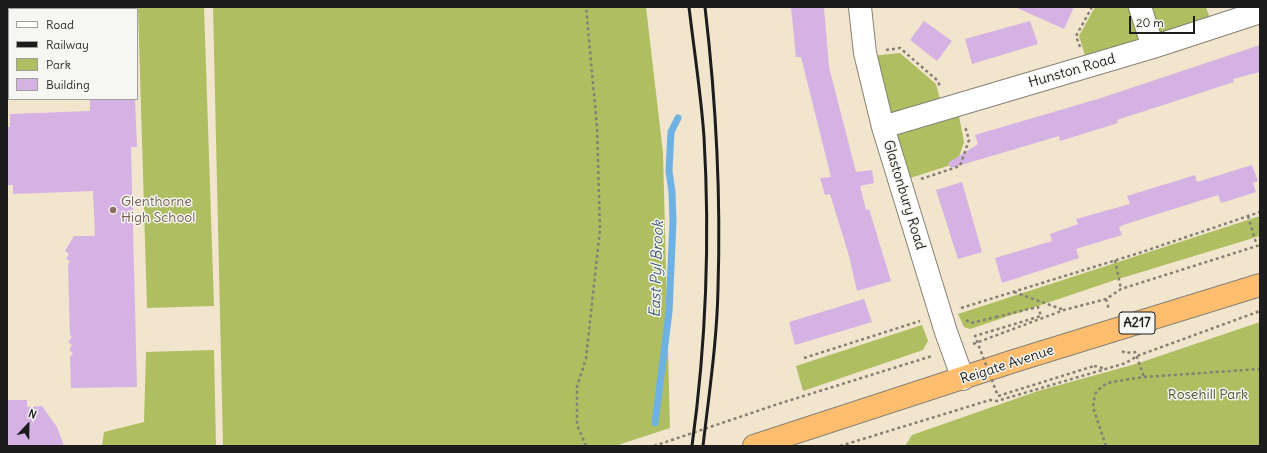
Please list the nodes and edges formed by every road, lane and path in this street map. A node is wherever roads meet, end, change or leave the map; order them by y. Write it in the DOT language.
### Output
graph roads {
  1 [pos="586,7"];
  2 [pos="860,7"];
  3 [pos="1092,7"];
  4 [pos="1140,7"];
  5 [pos="1260,12"];
  6 [pos="1153,47"];
  7 [pos="865,53"];
  8 [pos="1086,67"];
  9 [pos="953,106"];
  10 [pos="883,127"];
  11 [pos="901,186"];
  12 [pos="1260,212"];
  13 [pos="1248,216"];
  14 [pos="1259,246"];
  15 [pos="1115,260"];
  16 [pos="1260,285"];
  17 [pos="1121,289"];
  18 [pos="1014,292"];
  19 [pos="1064,310"];
  20 [pos="1260,311"];
  21 [pos="948,312"];
  22 [pos="976,343"];
  23 [pos="1120,349"];
  24 [pos="1137,356"];
  25 [pos="804,358"];
  26 [pos="925,358"];
  27 [pos="1104,368"];
  28 [pos="1260,370"];
  29 [pos="1144,377"];
  30 [pos="963,379"];
  31 [pos="586,446"];
  32 [pos="654,446"];
  33 [pos="754,446"];
  34 [pos="840,446"];
  35 [pos="1106,446"];
  1 -- 31 [label="path"];
  2 -- 7 [label="street, Glastonbury Road"];
  3 -- 8 [label="path"];
  4 -- 6 [label="street"];
  5 -- 6 [label="street, Hunston Road"];
  6 -- 8 [label="street, Hunston Road"];
  7 -- 9 [label="path"];
  7 -- 10 [label="street, Glastonbury Road"];
  8 -- 9 [label="street, Hunston Road"];
  9 -- 10 [label="street, Hunston Road"];
  9 -- 11 [label="path"];
  10 -- 11 [label="street, Glastonbury Road"];
  11 -- 21 [label="street, Glastonbury Road"];
  12 -- 13 [label="path"];
  13 -- 14 [label="path"];
  13 -- 15 [label="path"];
  14 -- 17 [label="path"];
  15 -- 17 [label="path"];
  15 -- 18 [label="path"];
  16 -- 30 [label="highway, Reigate Avenue / A217"];
  17 -- 19 [label="path"];
  18 -- 19 [label="path"];
  18 -- 21 [label="path"];
  19 -- 22 [label="path"];
  20 -- 24 [label="path, Reigate Avenue"];
  21 -- 25 [label="path"];
  21 -- 27 [label="path, bridge"];
  21 -- 30 [label="street, Glastonbury Road"];
  23 -- 24 [label="path"];
  24 -- 27 [label="path, Reigate Avenue"];
  24 -- 29 [label="path"];
  26 -- 32 [label="path"];
  27 -- 34 [label="path, Reigate Avenue"];
  28 -- 29 [label="path"];
  29 -- 35 [label="path"];
  30 -- 33 [label="highway, Reigate Avenue / A217"];
}
